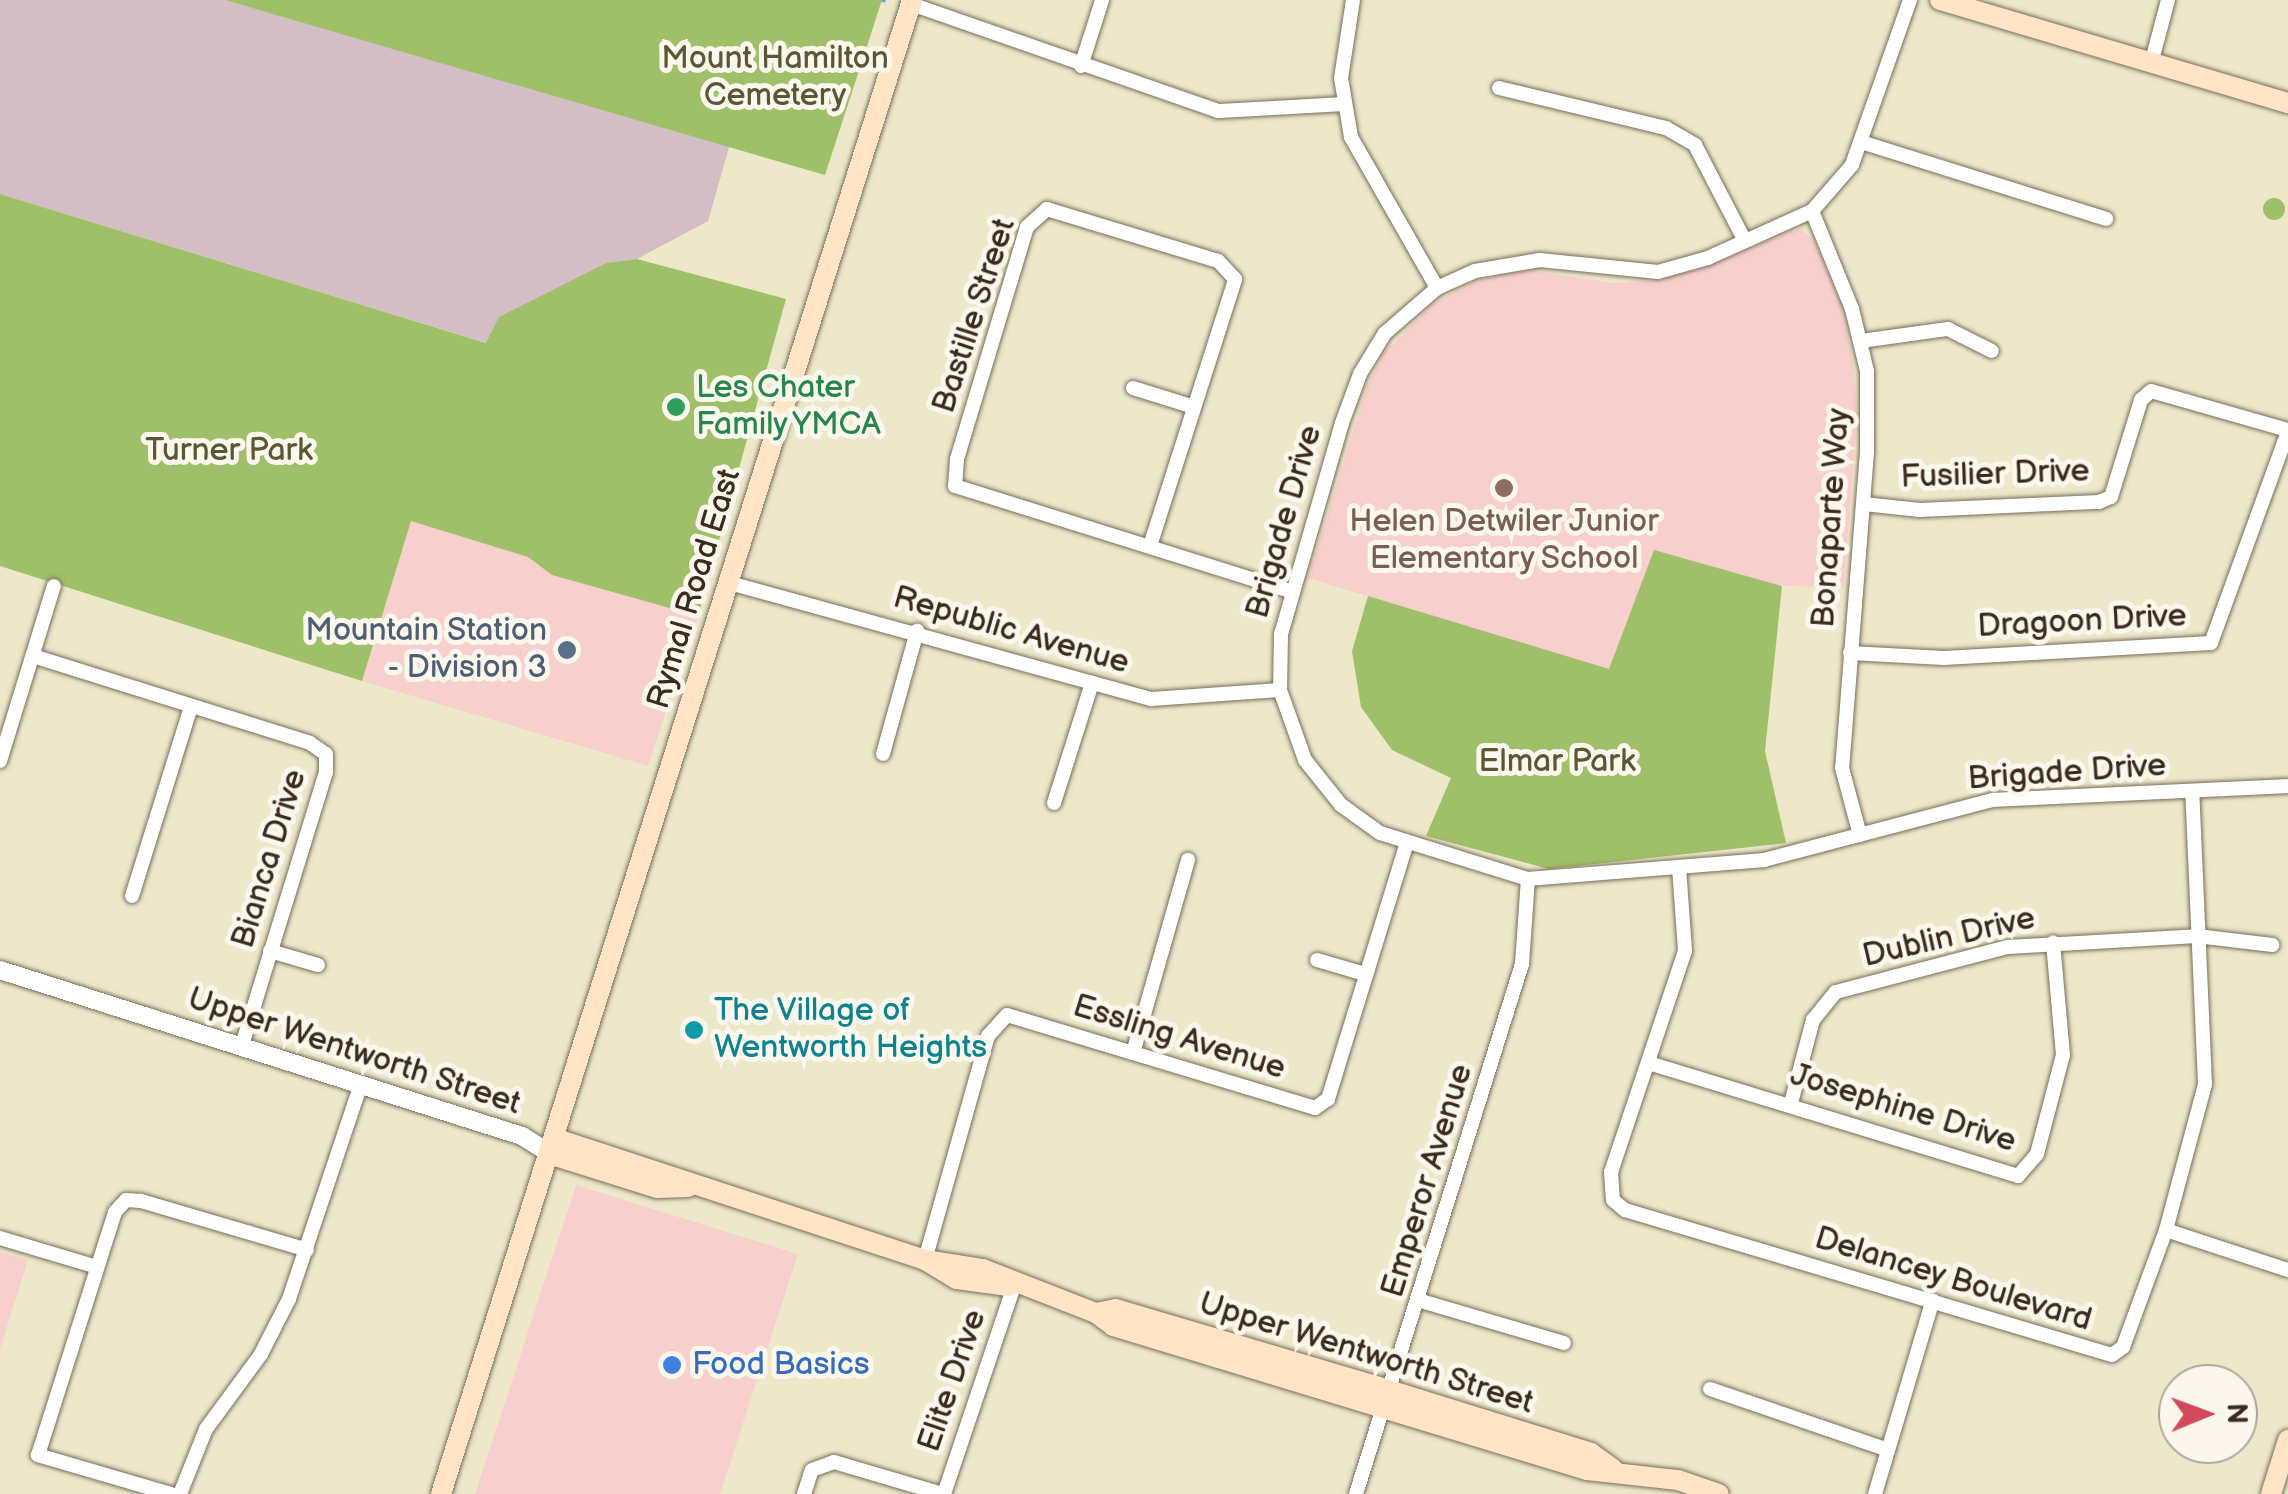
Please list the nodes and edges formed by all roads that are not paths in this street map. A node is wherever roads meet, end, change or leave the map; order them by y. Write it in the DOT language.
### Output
graph roads {
  1 [pos="1102,0"];
  2 [pos="1354,0"];
  3 [pos="1910,0"];
  4 [pos="1940,0"];
  5 [pos="2168,0"];
  6 [pos="911,2"];
  7 [pos="2151,64"];
  8 [pos="1081,66"];
  9 [pos="1498,88"];
  10 [pos="2288,103"];
  11 [pos="1342,104"];
  12 [pos="1861,142"];
  13 [pos="1812,211"];
  14 [pos="2106,218"];
  15 [pos="1744,239"];
  16 [pos="1437,288"];
  17 [pos="1861,341"];
  18 [pos="1992,351"];
  19 [pos="1133,388"];
  20 [pos="1194,407"];
  21 [pos="2288,430"];
  22 [pos="1864,504"];
  23 [pos="1150,546"];
  24 [pos="730,583"];
  25 [pos="54,586"];
  26 [pos="1291,591"];
  27 [pos="918,631"];
  28 [pos="1850,653"];
  29 [pos="33,656"];
  30 [pos="1092,682"];
  31 [pos="1280,690"];
  32 [pos="192,706"];
  33 [pos="2,744"];
  34 [pos="882,754"];
  35 [pos="0,760"];
  36 [pos="2288,786"];
  37 [pos="2192,792"];
  38 [pos="1054,803"];
  39 [pos="1860,835"];
  40 [pos="1406,845"];
  41 [pos="1188,860"];
  42 [pos="1680,867"];
  43 [pos="1528,879"];
  44 [pos="132,896"];
  45 [pos="2197,936"];
  46 [pos="2053,942"];
  47 [pos="2272,945"];
  48 [pos="270,950"];
  49 [pos="1317,960"];
  50 [pos="318,965"];
  51 [pos="0,970"];
  52 [pos="1365,974"];
  53 [pos="241,1048"];
  54 [pos="1133,1053"];
  55 [pos="1652,1064"];
  56 [pos="360,1088"];
  57 [pos="1791,1103"];
  58 [pos="555,1147"];
  59 [pos="2166,1230"];
  60 [pos="0,1238"];
  61 [pos="307,1250"];
  62 [pos="925,1260"];
  63 [pos="97,1267"];
  64 [pos="2288,1270"];
  65 [pos="1014,1286"];
  66 [pos="1933,1300"];
  67 [pos="1421,1301"];
  68 [pos="1564,1344"];
  69 [pos="1710,1389"];
  70 [pos="1388,1400"];
  71 [pos="2288,1440"];
  72 [pos="1888,1450"];
  73 [pos="1663,1488"];
  74 [pos="171,1494"];
  75 [pos="180,1494"];
  76 [pos="442,1494"];
  77 [pos="804,1494"];
  78 [pos="943,1494"];
  79 [pos="1356,1494"];
  80 [pos="1719,1494"];
  81 [pos="1875,1494"];
  82 [pos="2272,1494"];
  1 -- 8 [label="street"];
  2 -- 11 [label="street"];
  3 -- 12 [label="street, Brigade Drive"];
  4 -- 7 [label="main road"];
  5 -- 7 [label="street"];
  6 -- 8 [label="street"];
  6 -- 24 [label="main road, Rymal Road East"];
  7 -- 10 [label="main road"];
  8 -- 11 [label="street"];
  9 -- 15 [label="street"];
  11 -- 16 [label="street"];
  12 -- 13 [label="street, Brigade Drive"];
  12 -- 14 [label="street"];
  13 -- 15 [label="street, Brigade Drive"];
  13 -- 17 [label="street, Bonaparte Way"];
  15 -- 16 [label="street, Brigade Drive"];
  16 -- 26 [label="street, Brigade Drive"];
  17 -- 18 [label="street"];
  17 -- 22 [label="street, Bonaparte Way"];
  19 -- 20 [label="street"];
  20 -- 23 [label="street, Bastille Street"];
  20 -- 23 [label="street, Bastille Street"];
  21 -- 22 [label="street, Fusilier Drive"];
  21 -- 28 [label="street, Dragoon Drive"];
  22 -- 28 [label="street, Bonaparte Way"];
  23 -- 26 [label="street, Bastille Street"];
  24 -- 27 [label="street, Republic Avenue"];
  24 -- 58 [label="main road, Rymal Road East"];
  25 -- 29 [label="street"];
  26 -- 31 [label="street, Brigade Drive"];
  27 -- 30 [label="street, Republic Avenue"];
  27 -- 34 [label="street"];
  28 -- 39 [label="street, Bonaparte Way"];
  29 -- 32 [label="street, Bianca Drive"];
  29 -- 33 [label="street"];
  30 -- 31 [label="street, Republic Avenue"];
  30 -- 38 [label="street"];
  31 -- 40 [label="street, Brigade Drive"];
  32 -- 44 [label="street"];
  32 -- 48 [label="street, Bianca Drive"];
  33 -- 35 [label="street"];
  36 -- 37 [label="street, Brigade Drive"];
  37 -- 39 [label="street, Brigade Drive"];
  37 -- 45 [label="street, Delancey Boulevard"];
  39 -- 42 [label="street, Brigade Drive"];
  40 -- 43 [label="street, Brigade Drive"];
  40 -- 52 [label="street, Essling Avenue"];
  41 -- 54 [label="street"];
  42 -- 43 [label="street, Brigade Drive"];
  42 -- 55 [label="street, Delancey Boulevard"];
  43 -- 67 [label="street, Emperor Avenue"];
  45 -- 46 [label="street, Dublin Drive"];
  45 -- 47 [label="street, Dublin Drive"];
  45 -- 59 [label="street, Delancey Boulevard"];
  46 -- 57 [label="street, Dublin Drive"];
  46 -- 57 [label="street, Josephine Drive"];
  48 -- 50 [label="street"];
  48 -- 53 [label="street, Bianca Drive"];
  49 -- 52 [label="street"];
  51 -- 53 [label="street, Upper Wentworth Street"];
  52 -- 54 [label="street, Essling Avenue"];
  53 -- 56 [label="street, Upper Wentworth Street"];
  54 -- 62 [label="street, Essling Avenue"];
  55 -- 57 [label="street, Josephine Drive"];
  55 -- 66 [label="street, Delancey Boulevard"];
  56 -- 58 [label="street, Upper Wentworth Street"];
  56 -- 61 [label="street"];
  58 -- 62 [label="main road, Upper Wentworth Street"];
  58 -- 76 [label="main road, Rymal Road East"];
  59 -- 64 [label="street"];
  59 -- 66 [label="street, Delancey Boulevard"];
  60 -- 63 [label="street"];
  61 -- 63 [label="street"];
  61 -- 75 [label="street"];
  62 -- 65 [label="main road, Upper Wentworth Street"];
  63 -- 74 [label="street"];
  65 -- 70 [label="main road, Upper Wentworth Street"];
  65 -- 78 [label="street, Elite Drive"];
  66 -- 72 [label="street"];
  67 -- 68 [label="street"];
  67 -- 70 [label="street, Emperor Avenue"];
  69 -- 72 [label="street"];
  70 -- 73 [label="main road, Upper Wentworth Street"];
  70 -- 79 [label="street, Emperor Avenue"];
  71 -- 82 [label="main road"];
  72 -- 81 [label="street"];
  73 -- 80 [label="main road, Upper Wentworth Street"];
  77 -- 78 [label="street"];
}
